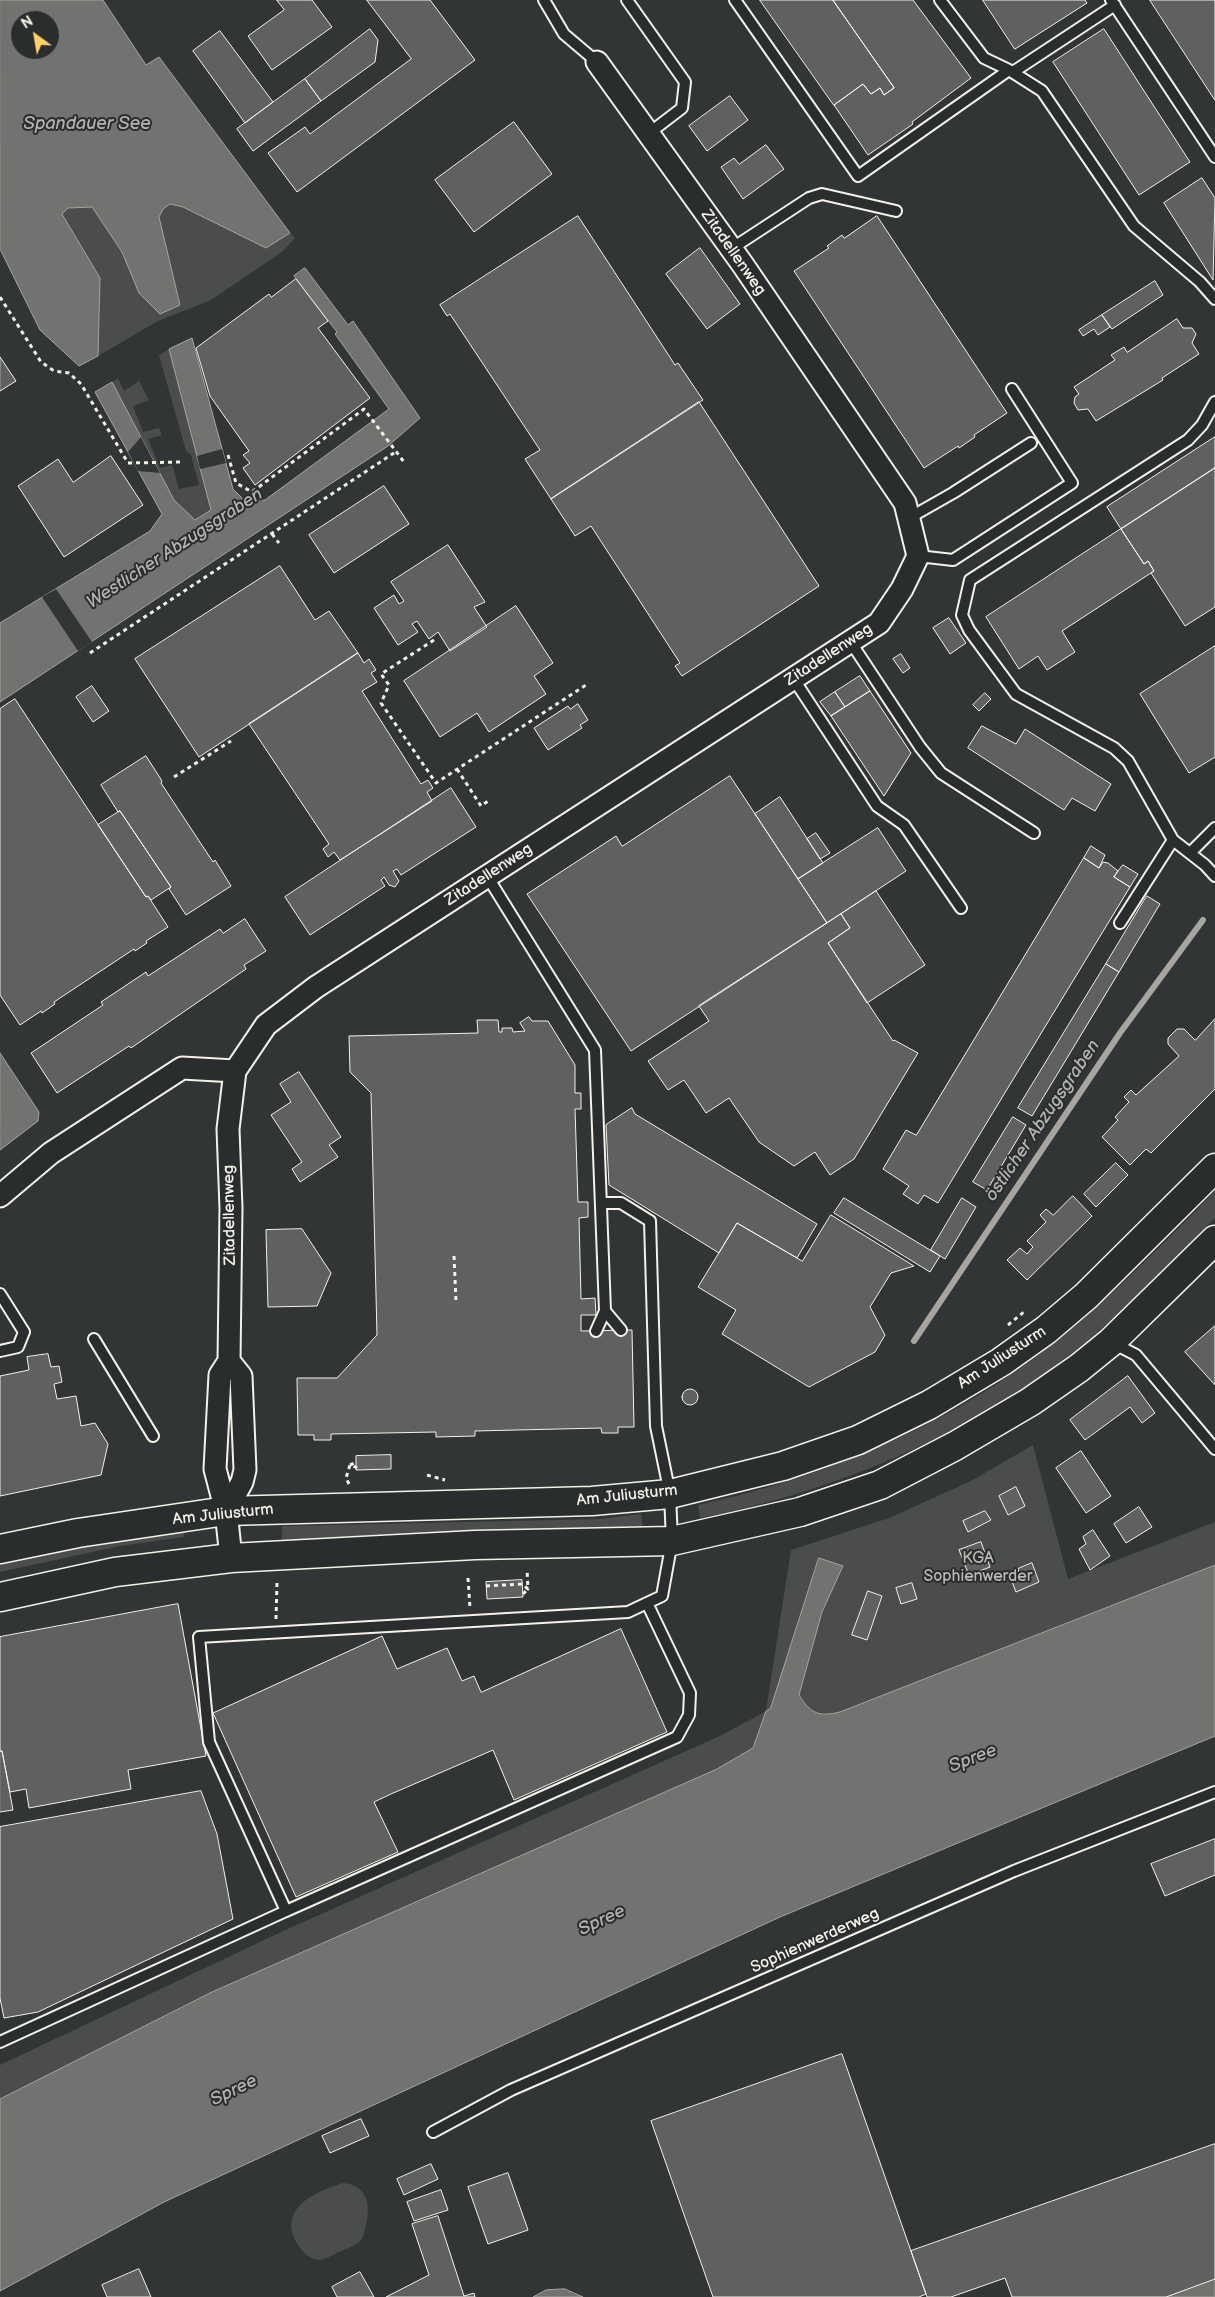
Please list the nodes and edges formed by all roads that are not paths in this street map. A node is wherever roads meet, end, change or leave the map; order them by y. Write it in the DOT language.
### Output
graph roads {
  1 [pos="544,0"];
  2 [pos="627,0"];
  3 [pos="735,0"];
  4 [pos="940,0"];
  5 [pos="1113,3"];
  6 [pos="596,62"];
  7 [pos="1011,71"];
  8 [pos="648,134"];
  9 [pos="1215,157"];
  10 [pos="896,211"];
  11 [pos="731,249"];
  12 [pos="1215,299"];
  13 [pos="1012,389"];
  14 [pos="1215,402"];
  15 [pos="1031,443"];
  16 [pos="909,518"];
  17 [pos="918,556"];
  18 [pos="850,641"];
  19 [pos="793,678"];
  20 [pos="1215,828"];
  21 [pos="1034,833"];
  22 [pos="1173,840"];
  23 [pos="1190,853"];
  24 [pos="487,876"];
  25 [pos="1215,876"];
  26 [pos="961,908"];
  27 [pos="1120,923"];
  28 [pos="235,1071"];
  29 [pos="1215,1168"];
  30 [pos="0,1196"];
  31 [pos="602,1203"];
  32 [pos="1215,1240"];
  33 [pos="0,1294"];
  34 [pos="605,1311"];
  35 [pos="621,1330"];
  36 [pos="596,1331"];
  37 [pos="94,1339"];
  38 [pos="1111,1342"];
  39 [pos="0,1351"];
  40 [pos="229,1361"];
  41 [pos="153,1436"];
  42 [pos="1215,1449"];
  43 [pos="670,1494"];
  44 [pos="226,1511"];
  45 [pos="672,1541"];
  46 [pos="0,1549"];
  47 [pos="231,1558"];
  48 [pos="0,1597"];
  49 [pos="647,1603"];
  50 [pos="1215,1792"];
  51 [pos="286,1911"];
  52 [pos="0,2042"];
  53 [pos="433,2132"];
  1 -- 6 [label="lane"];
  2 -- 8 [label="lane"];
  3 -- 7 [label="lane"];
  4 -- 7 [label="lane"];
  5 -- 7 [label="lane"];
  5 -- 9 [label="lane"];
  6 -- 8 [label="street, Zitadellenweg"];
  7 -- 12 [label="lane"];
  8 -- 11 [label="street, Zitadellenweg"];
  10 -- 11 [label="lane"];
  11 -- 16 [label="street, Zitadellenweg"];
  13 -- 17 [label="lane"];
  14 -- 22 [label="lane"];
  15 -- 16 [label="lane"];
  16 -- 17 [label="street, Zitadellenweg"];
  17 -- 18 [label="street, Zitadellenweg"];
  18 -- 19 [label="street, Zitadellenweg"];
  18 -- 21 [label="lane"];
  19 -- 24 [label="street, Zitadellenweg"];
  19 -- 26 [label="lane"];
  20 -- 23 [label="lane"];
  22 -- 23 [label="lane"];
  22 -- 27 [label="lane"];
  23 -- 25 [label="lane"];
  24 -- 28 [label="street, Zitadellenweg"];
  24 -- 31 [label="lane"];
  28 -- 30 [label="street"];
  28 -- 40 [label="street, Zitadellenweg"];
  29 -- 43 [label="main road, Am Juliusturm"];
  31 -- 34 [label="lane"];
  31 -- 43 [label="lane"];
  32 -- 38 [label="main road"];
  33 -- 39 [label="lane"];
  34 -- 35 [label="lane"];
  34 -- 36 [label="lane"];
  37 -- 41 [label="lane"];
  38 -- 42 [label="lane"];
  38 -- 45 [label="main road"];
  40 -- 44 [label="street, Zitadellenweg"];
  40 -- 44 [label="street, Zitadellenweg"];
  43 -- 44 [label="main road, Am Juliusturm"];
  43 -- 45 [label="lane"];
  44 -- 46 [label="main road, Am Juliusturm"];
  44 -- 47 [label="street, Zitadellenweg"];
  45 -- 47 [label="main road"];
  45 -- 49 [label="lane"];
  47 -- 48 [label="main road"];
  49 -- 51 [label="lane"];
  49 -- 51 [label="lane"];
  50 -- 53 [label="lane, Sophienwerderweg"];
  51 -- 52 [label="lane"];
}
